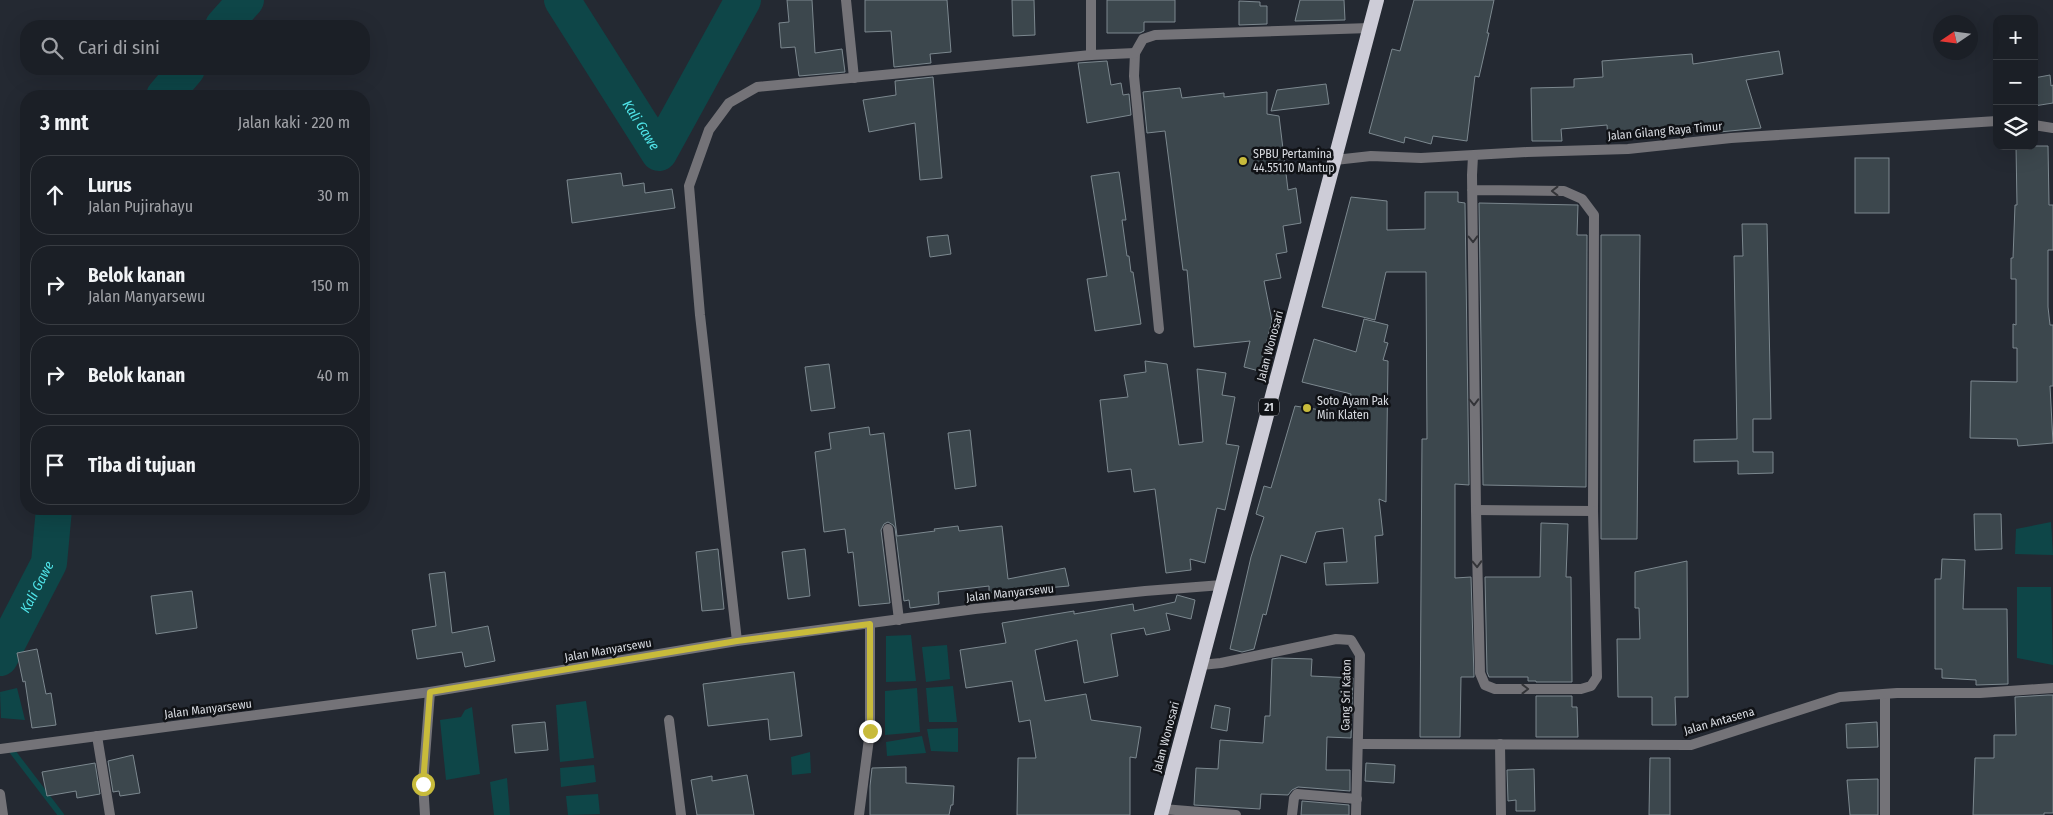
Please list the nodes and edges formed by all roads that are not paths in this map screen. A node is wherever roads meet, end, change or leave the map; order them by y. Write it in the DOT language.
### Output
graph roads {
  1 [pos="846,0"];
  2 [pos="1091,0"];
  3 [pos="1377,0"];
  4 [pos="1370,28"];
  5 [pos="1135,53"];
  6 [pos="1091,55"];
  7 [pos="854,78"];
  8 [pos="1993,122"];
  9 [pos="2038,126"];
  10 [pos="2053,128"];
  11 [pos="1473,156"];
  12 [pos="1335,160"];
  13 [pos="1472,190"];
  14 [pos="1158,330"];
  15 [pos="1476,510"];
  16 [pos="1593,511"];
  17 [pos="888,529"];
  18 [pos="1222,585"];
  19 [pos="899,620"];
  20 [pos="870,624"];
  21 [pos="737,641"];
  22 [pos="1201,665"];
  23 [pos="2053,688"];
  24 [pos="430,692"];
  25 [pos="1884,694"];
  26 [pos="669,720"];
  27 [pos="97,736"];
  28 [pos="1358,744"];
  29 [pos="1500,744"];
  30 [pos="0,750"];
  31 [pos="0,794"];
  32 [pos="1357,799"];
  33 [pos="1162,812"];
  34 [pos="3,815"];
  35 [pos="110,815"];
  36 [pos="425,815"];
  37 [pos="681,815"];
  38 [pos="860,815"];
  39 [pos="1236,815"];
  40 [pos="1292,815"];
  41 [pos="1356,815"];
  42 [pos="1501,815"];
  43 [pos="1885,815"];
  1 -- 7 [label="street"];
  2 -- 6 [label="street"];
  3 -- 4 [label="highway, Jalan Wonosari / 21"];
  4 -- 5 [label="street"];
  4 -- 12 [label="highway, Jalan Wonosari / 21"];
  5 -- 6 [label="street"];
  5 -- 14 [label="street"];
  6 -- 7 [label="street"];
  7 -- 21 [label="street"];
  8 -- 11 [label="street, Jalan Gilang Raya Timur"];
  9 -- 10 [label="street"];
  11 -- 12 [label="street, Jalan Gilang Raya Timur"];
  11 -- 13 [label="street"];
  12 -- 18 [label="highway, Jalan Wonosari / 21"];
  13 -- 15 [label="street, one-way"];
  16 -- 13 [label="street, one-way"];
  15 -- 16 [label="street"];
  15 -- 16 [label="street, one-way"];
  17 -- 19 [label="street"];
  18 -- 19 [label="street, Jalan Manyarsewu"];
  18 -- 22 [label="highway, Jalan Wonosari / 21"];
  19 -- 20 [label="street, Jalan Manyarsewu"];
  20 -- 21 [label="street, Jalan Manyarsewu"];
  20 -- 38 [label="street"];
  21 -- 24 [label="street, Jalan Manyarsewu"];
  22 -- 28 [label="street, Gang Sri Katon"];
  22 -- 33 [label="highway, Jalan Wonosari / 21"];
  23 -- 25 [label="street, Jalan Antasena"];
  24 -- 27 [label="street, Jalan Manyarsewu"];
  24 -- 36 [label="street"];
  25 -- 29 [label="street, Jalan Antasena"];
  25 -- 43 [label="street"];
  26 -- 37 [label="street"];
  27 -- 30 [label="street, Jalan Manyarsewu"];
  27 -- 35 [label="street"];
  28 -- 29 [label="street, Jalan Antasena"];
  28 -- 32 [label="street, Gang Sri Katon"];
  29 -- 42 [label="street"];
  31 -- 34 [label="street"];
  32 -- 40 [label="street"];
  32 -- 41 [label="street, Gang Sri Katon"];
  33 -- 39 [label="street"];
}
